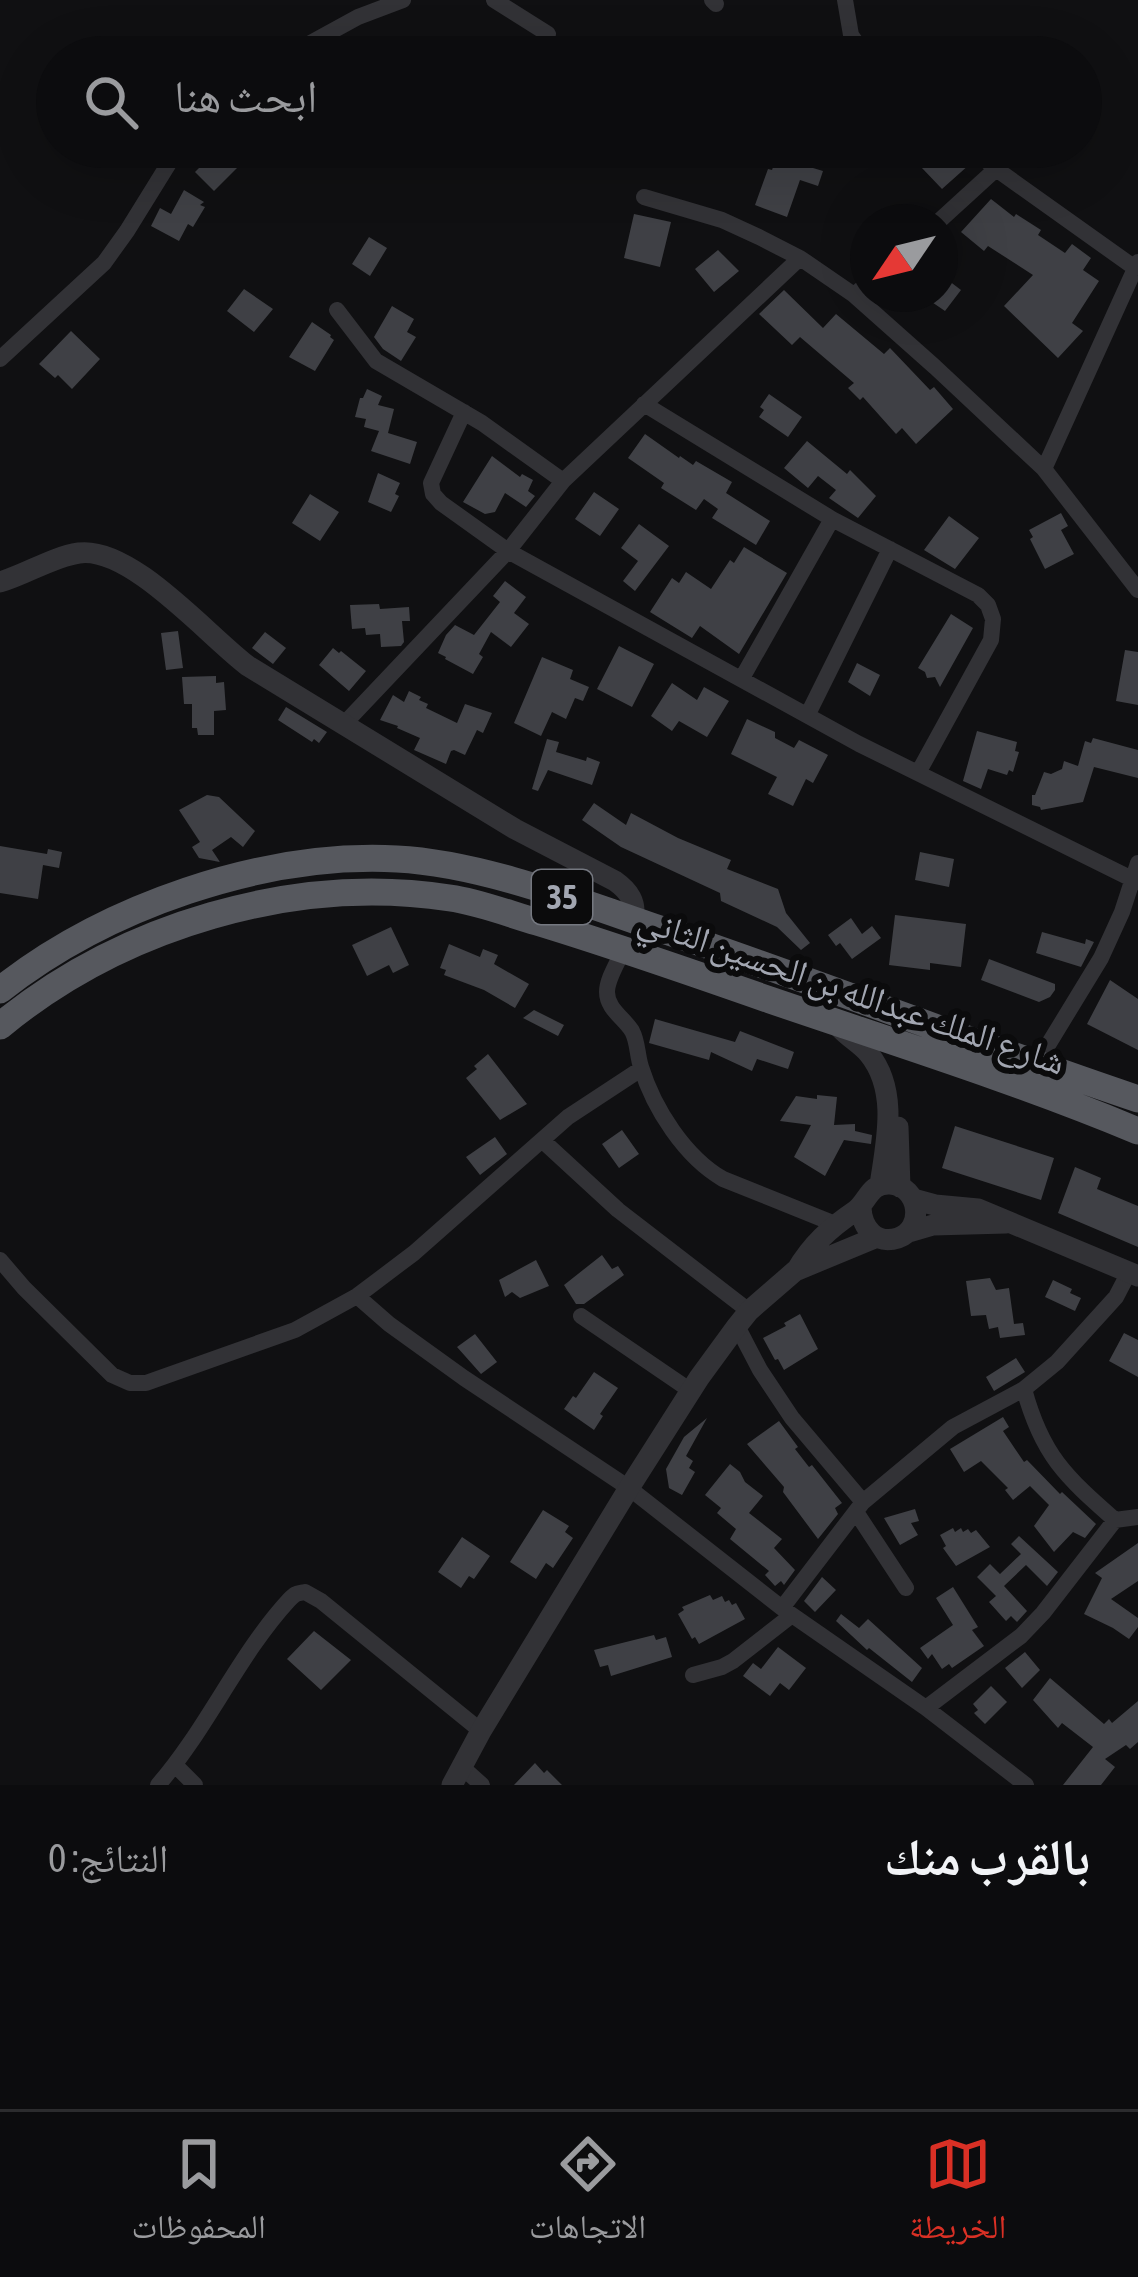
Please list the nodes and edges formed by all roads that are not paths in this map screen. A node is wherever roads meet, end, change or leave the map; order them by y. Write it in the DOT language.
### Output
graph roads {
  1 [pos="403,0"];
  2 [pos="494,0"];
  3 [pos="845,0"];
  4 [pos="548,34"];
  5 [pos="323,36"];
  6 [pos="852,36"];
  7 [pos="166,168"];
  8 [pos="996,169"];
  9 [pos="644,197"];
  10 [pos="958,204"];
  11 [pos="800,258"];
  12 [pos="1136,265"];
  13 [pos="850,283"];
  14 [pos="337,310"];
  15 [pos="883,312"];
  16 [pos="0,359"];
  17 [pos="644,404"];
  18 [pos="464,412"];
  19 [pos="1044,469"];
  20 [pos="563,482"];
  21 [pos="832,519"];
  22 [pos="890,549"];
  23 [pos="508,551"];
  24 [pos="0,582"];
  25 [pos="1138,590"];
  26 [pos="742,678"];
  27 [pos="808,714"];
  28 [pos="345,723"];
  29 [pos="918,773"];
  30 [pos="1136,874"];
  31 [pos="633,920"];
  32 [pos="624,948"];
  33 [pos="0,990"];
  34 [pos="837,1023"];
  35 [pos="0,1026"];
  36 [pos="940,1056"];
  37 [pos="1036,1063"];
  38 [pos="641,1069"];
  39 [pos="892,1108"];
  40 [pos="1128,1111"];
  41 [pos="543,1141"];
  42 [pos="898,1190"];
  43 [pos="861,1208"];
  44 [pos="1006,1223"];
  45 [pos="835,1224"];
  46 [pos="909,1232"];
  47 [pos="877,1237"];
  48 [pos="0,1260"];
  49 [pos="795,1271"];
  50 [pos="1133,1274"];
  51 [pos="357,1296"];
  52 [pos="581,1316"];
  53 [pos="743,1319"];
  54 [pos="1024,1389"];
  55 [pos="691,1391"];
  56 [pos="629,1488"];
  57 [pos="859,1507"];
  58 [pos="1138,1516"];
  59 [pos="1115,1520"];
  60 [pos="906,1588"];
  61 [pos="787,1611"];
  62 [pos="693,1675"];
  63 [pos="926,1708"];
  64 [pos="481,1731"];
  65 [pos="176,1765"];
  66 [pos="457,1776"];
  67 [pos="158,1785"];
  68 [pos="195,1785"];
  69 [pos="482,1785"];
  70 [pos="1026,1785"];
  1 -- 5 [label="street"];
  2 -- 4 [label="street"];
  3 -- 6 [label="street"];
  7 -- 16 [label="street"];
  8 -- 10 [label="street"];
  8 -- 12 [label="street"];
  9 -- 11 [label="street"];
  11 -- 13 [label="street"];
  11 -- 17 [label="street"];
  12 -- 19 [label="street"];
  14 -- 18 [label="street"];
  15 -- 19 [label="street"];
  17 -- 20 [label="street"];
  17 -- 21 [label="street"];
  18 -- 20 [label="street"];
  18 -- 23 [label="street"];
  19 -- 25 [label="street"];
  20 -- 23 [label="street"];
  21 -- 22 [label="street"];
  21 -- 26 [label="street"];
  22 -- 27 [label="street"];
  22 -- 29 [label="street"];
  23 -- 26 [label="street"];
  23 -- 28 [label="street"];
  24 -- 28 [label="street"];
  26 -- 27 [label="street"];
  27 -- 29 [label="street"];
  28 -- 31 [label="street"];
  29 -- 30 [label="street"];
  30 -- 37 [label="street"];
  31 -- 33 [label="highway, شارع الملك عبدالله بن الحسين الثاني / 35"];
  31 -- 37 [label="highway, شارع الملك عبدالله بن الحسين الثاني / 35"];
  32 -- 34 [label="highway, شارع الملك عبدالله بن الحسين الثاني / 35"];
  32 -- 35 [label="highway, شارع الملك عبدالله بن الحسين الثاني / 35"];
  32 -- 38 [label="street"];
  34 -- 36 [label="highway, شارع الملك عبدالله بن الحسين الثاني / 35"];
  34 -- 39 [label="street"];
  36 -- 39 [label="street"];
  36 -- 40 [label="highway, شارع الملك عبدالله بن الحسين الثاني / 35"];
  37 -- 40 [label="highway, شارع الملك عبدالله بن الحسين الثاني / 35"];
  38 -- 41 [label="street"];
  38 -- 45 [label="street"];
  39 -- 42 [label="street"];
  41 -- 51 [label="street"];
  41 -- 53 [label="street"];
  42 -- 43 [label="street"];
  42 -- 44 [label="street"];
  42 -- 46 [label="street"];
  43 -- 45 [label="street"];
  43 -- 47 [label="street"];
  44 -- 46 [label="street"];
  44 -- 50 [label="street"];
  45 -- 49 [label="street"];
  46 -- 47 [label="street"];
  47 -- 49 [label="street"];
  48 -- 51 [label="street"];
  49 -- 53 [label="street"];
  50 -- 54 [label="street"];
  51 -- 56 [label="street"];
  52 -- 55 [label="street"];
  53 -- 55 [label="street"];
  53 -- 57 [label="street"];
  54 -- 57 [label="street"];
  54 -- 59 [label="street"];
  55 -- 56 [label="street"];
  56 -- 61 [label="street"];
  56 -- 64 [label="street"];
  57 -- 60 [label="street"];
  57 -- 61 [label="street"];
  58 -- 59 [label="street"];
  59 -- 63 [label="street"];
  61 -- 62 [label="street"];
  61 -- 63 [label="street"];
  63 -- 70 [label="street"];
  64 -- 65 [label="street"];
  64 -- 66 [label="street"];
  65 -- 67 [label="street"];
  65 -- 68 [label="street"];
  66 -- 69 [label="street"];
}
